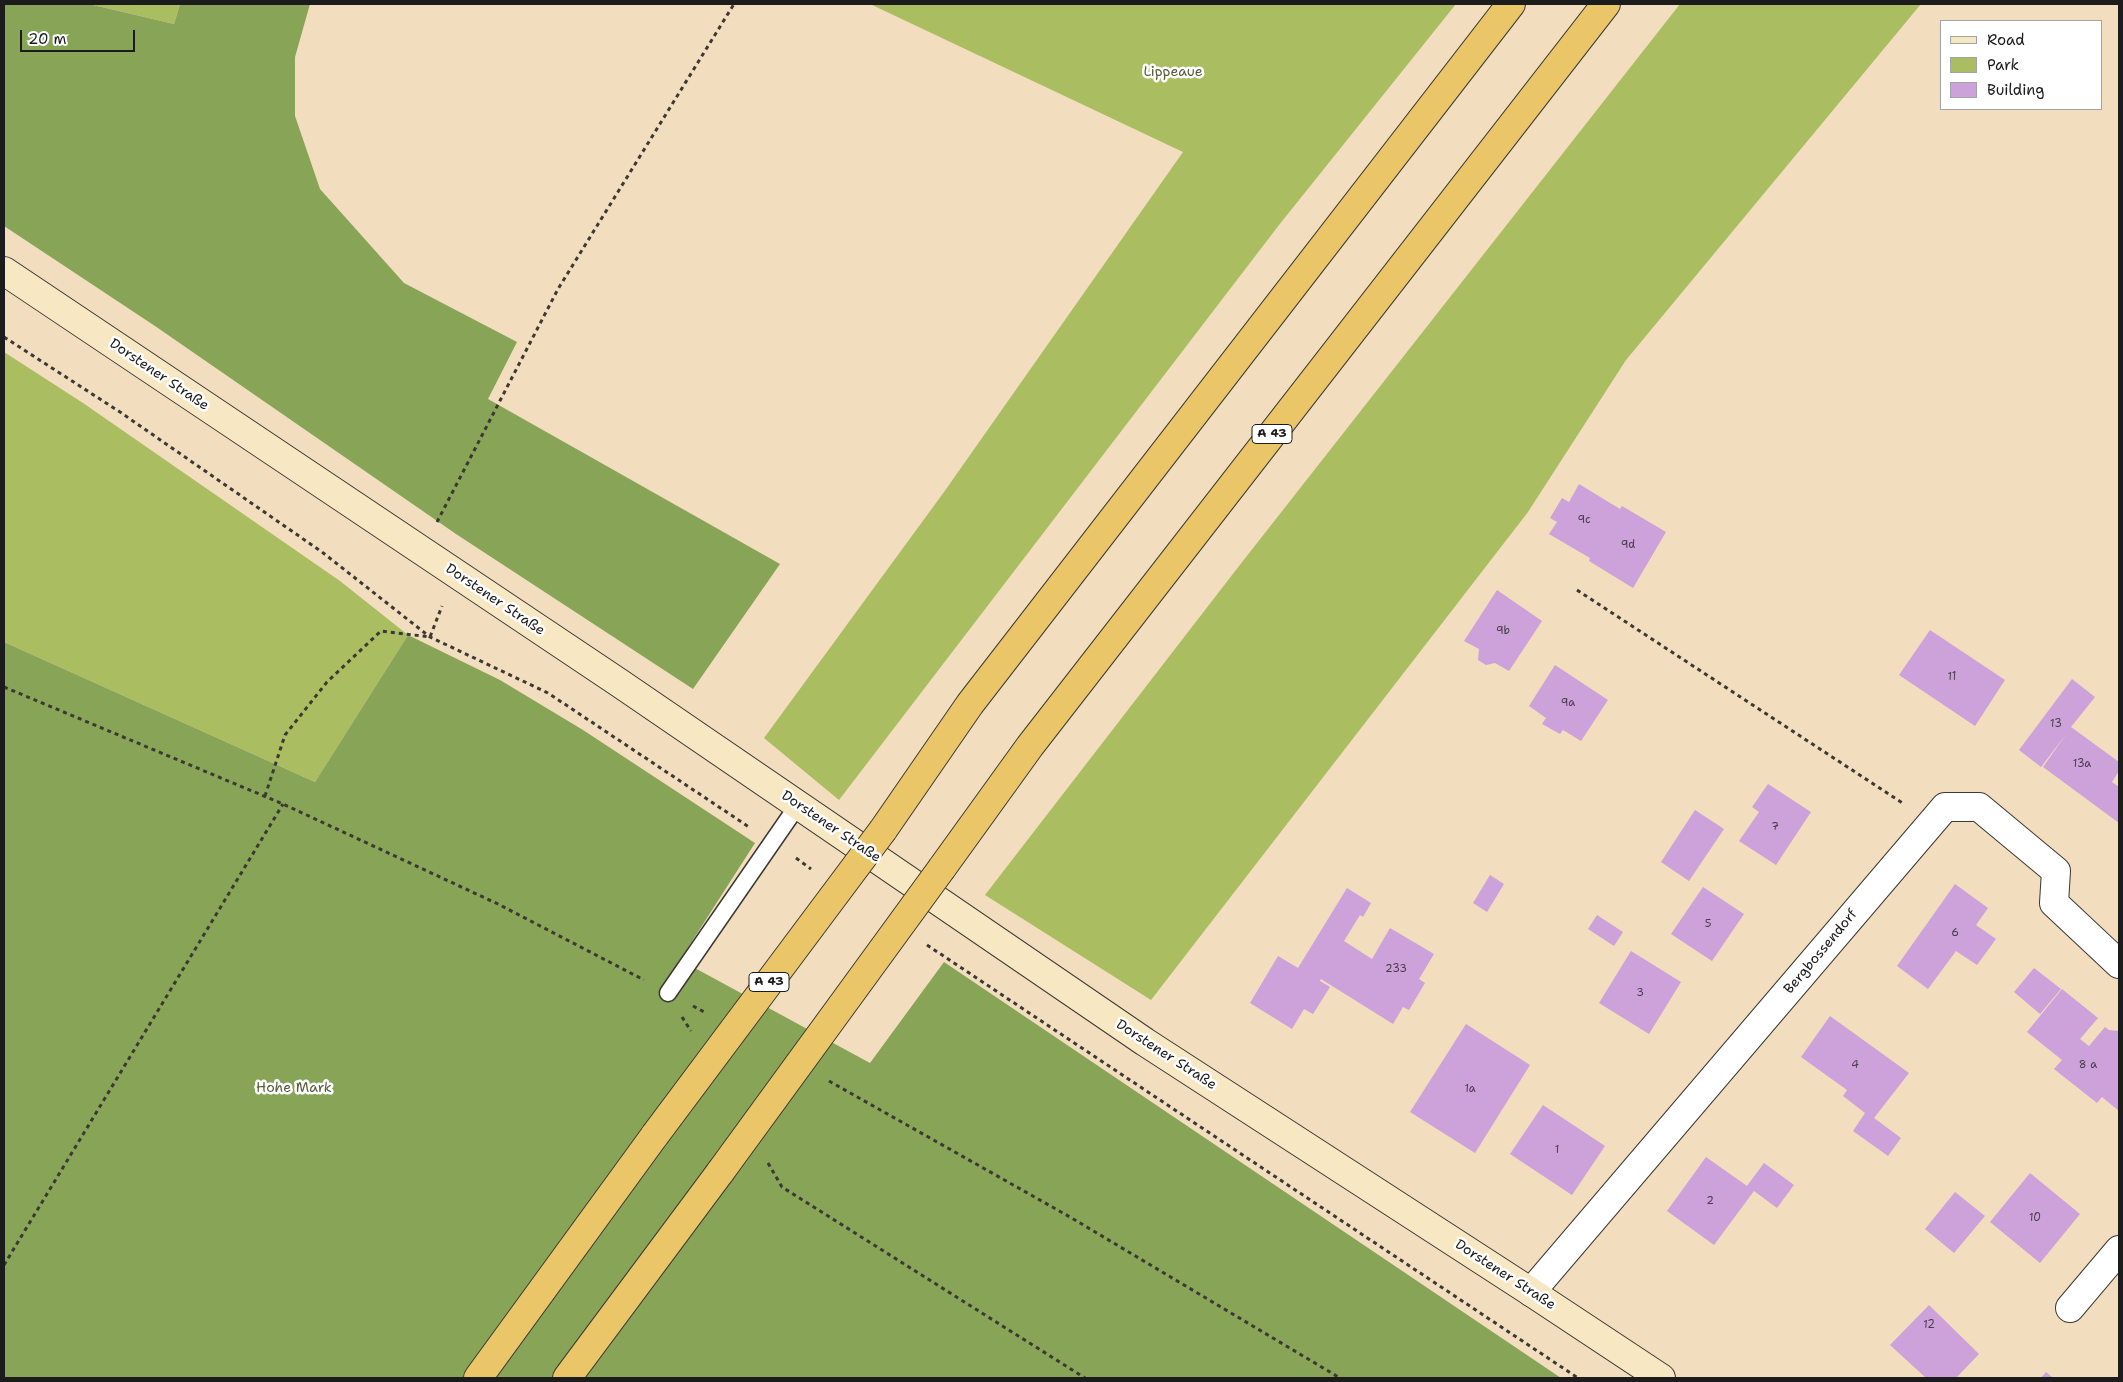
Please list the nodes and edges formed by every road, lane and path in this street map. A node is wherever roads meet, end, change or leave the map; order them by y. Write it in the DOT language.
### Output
graph roads {
  1 [pos="734,4"];
  2 [pos="1511,4"];
  3 [pos="1606,4"];
  4 [pos="4,271"];
  5 [pos="422,551"];
  6 [pos="455,573"];
  7 [pos="1577,590"];
  8 [pos="4,687"];
  9 [pos="265,796"];
  10 [pos="283,804"];
  11 [pos="798,805"];
  12 [pos="1931,822"];
  13 [pos="2119,964"];
  14 [pos="668,992"];
  15 [pos="693,1035"];
  16 [pos="864,1100"];
  17 [pos="767,1162"];
  18 [pos="2119,1250"];
  19 [pos="4,1265"];
  20 [pos="1531,1292"];
  21 [pos="2070,1308"];
  22 [pos="478,1378"];
  23 [pos="567,1378"];
  24 [pos="1085,1378"];
  25 [pos="1340,1378"];
  26 [pos="1661,1378"];
  1 -- 5 [label="path"];
  2 -- 22 [label="highway, A 43, bridge"];
  3 -- 23 [label="highway, A 43, bridge"];
  4 -- 5 [label="main road, Dorstener Straße"];
  5 -- 6 [label="main road, Dorstener Straße"];
  6 -- 9 [label="path"];
  6 -- 11 [label="main road, Dorstener Straße"];
  7 -- 12 [label="path"];
  8 -- 9 [label="path"];
  9 -- 10 [label="path"];
  10 -- 14 [label="path"];
  10 -- 19 [label="path"];
  11 -- 14 [label="lane"];
  11 -- 20 [label="main road, Dorstener Straße"];
  12 -- 13 [label="street, Bergbossendorf"];
  12 -- 20 [label="street, Bergbossendorf"];
  14 -- 15 [label="path"];
  16 -- 25 [label="path"];
  17 -- 24 [label="path"];
  18 -- 21 [label="street"];
  20 -- 26 [label="main road, Dorstener Straße"];
}
